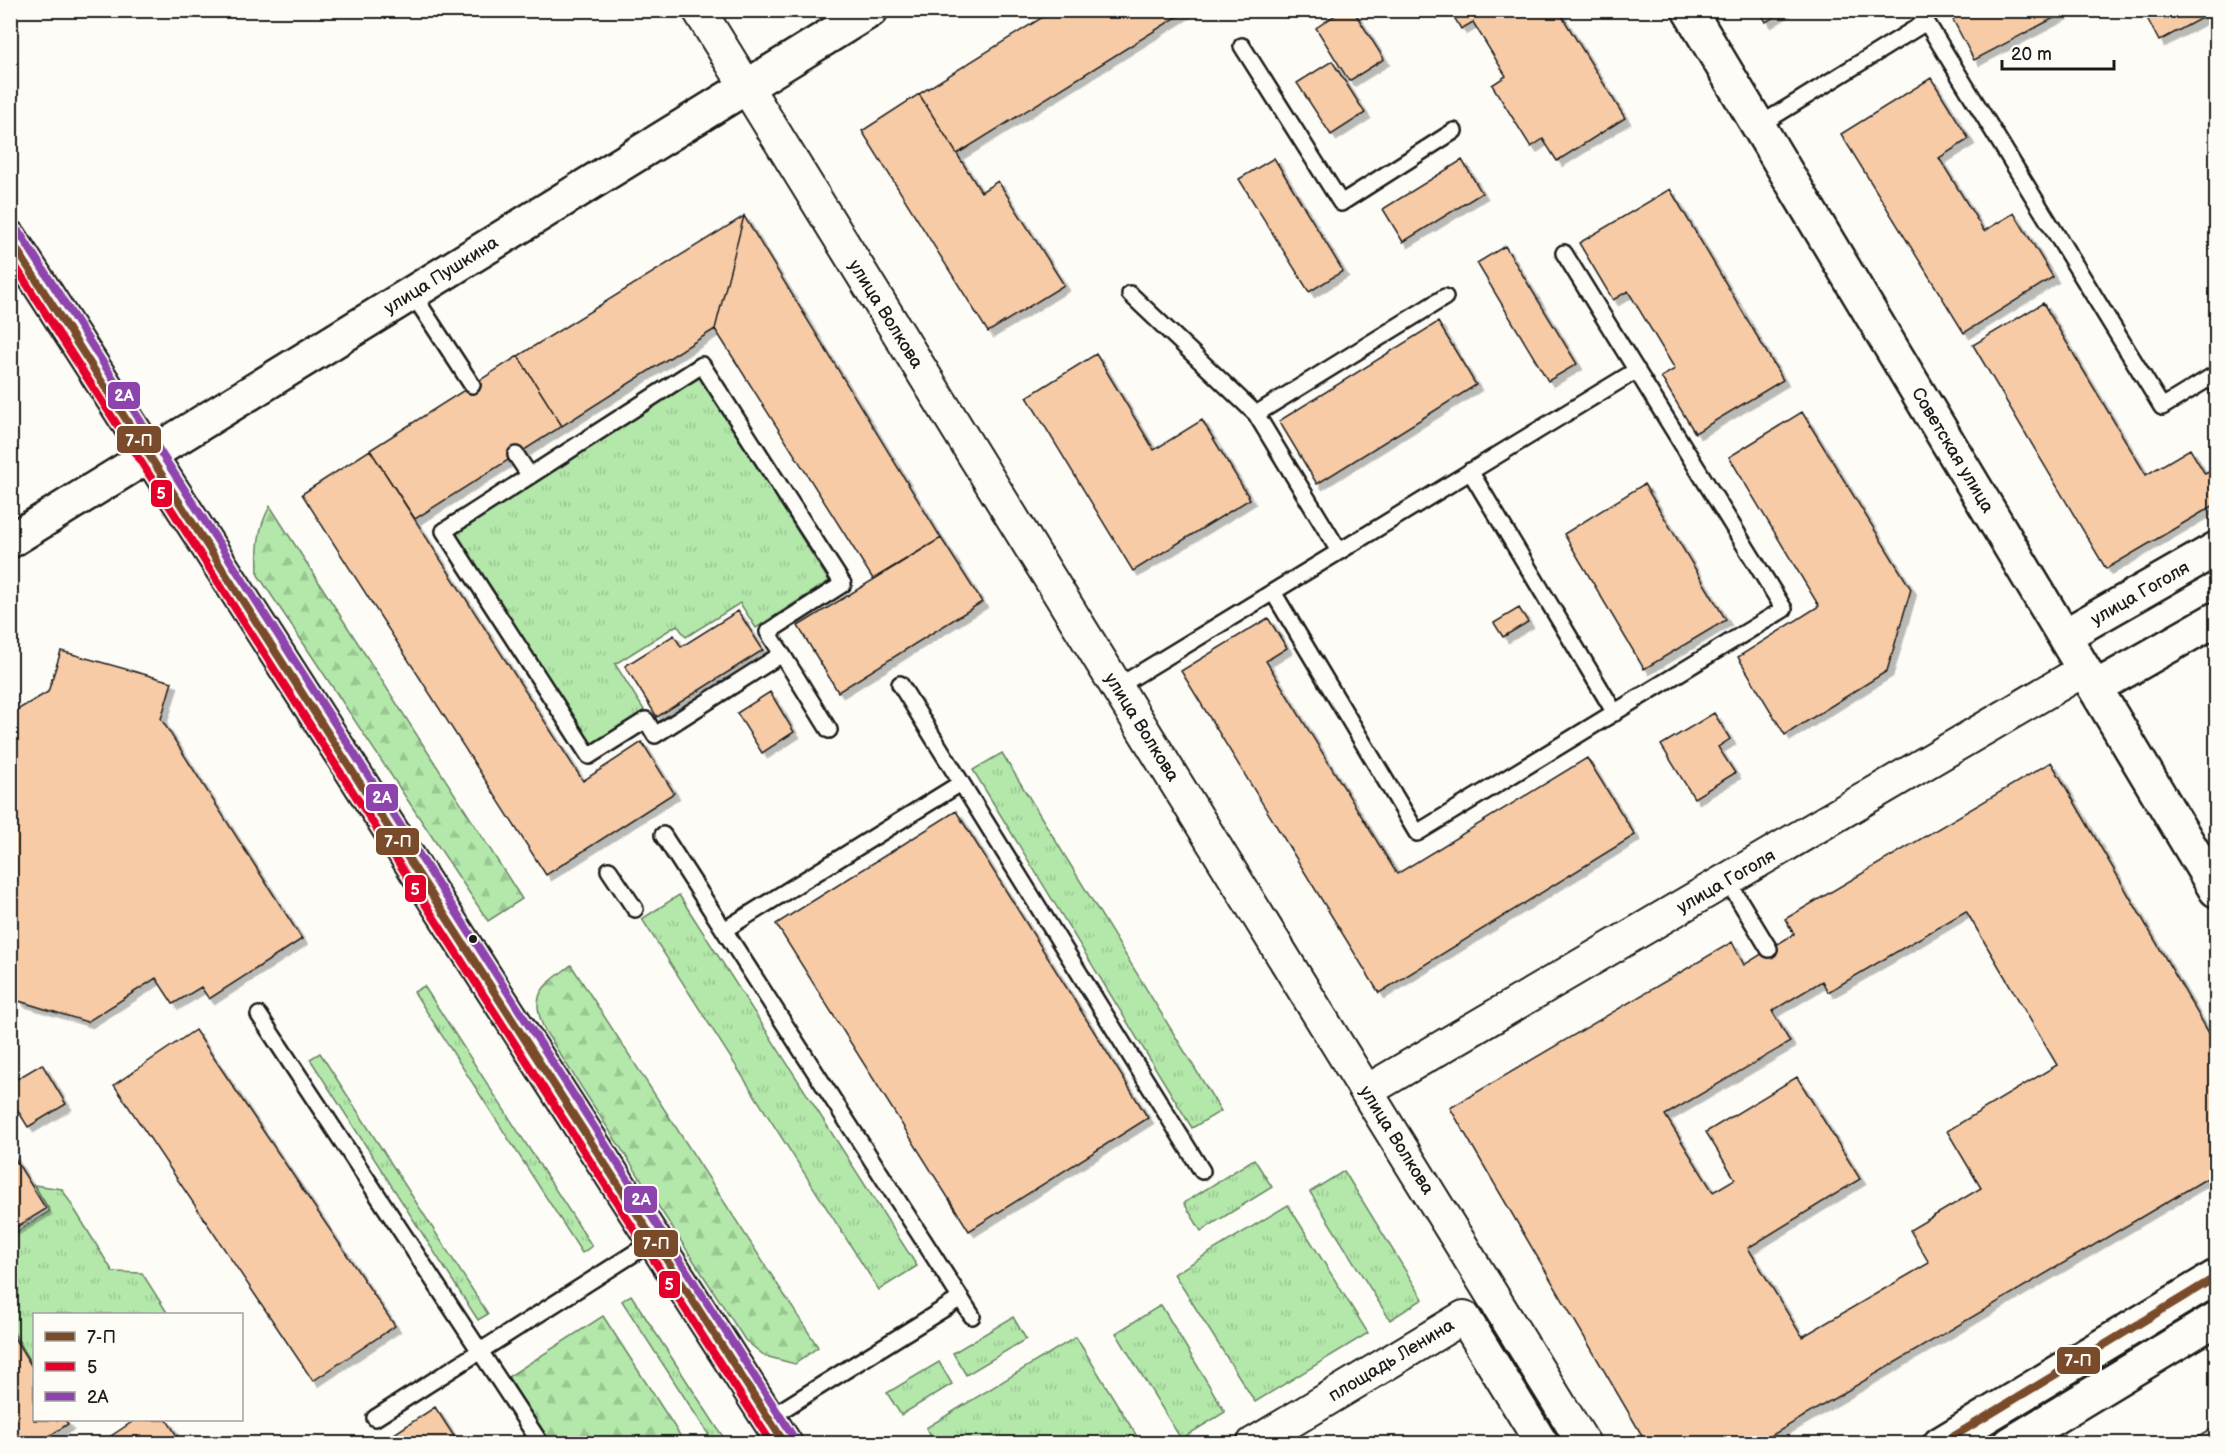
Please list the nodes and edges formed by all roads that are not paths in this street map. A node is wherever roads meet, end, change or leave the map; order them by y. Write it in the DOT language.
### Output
graph roads {
  1 [pos="699,10"];
  2 [pos="871,10"];
  3 [pos="1689,10"];
  4 [pos="1922,16"];
  5 [pos="1242,46"];
  6 [pos="746,87"];
  7 [pos="1758,126"];
  8 [pos="1454,131"];
  9 [pos="10,238"];
  10 [pos="1564,253"];
  11 [pos="412,293"];
  12 [pos="1130,294"];
  13 [pos="1445,297"];
  14 [pos="1637,370"];
  15 [pos="2215,379"];
  16 [pos="472,385"];
  17 [pos="1256,414"];
  18 [pos="150,454"];
  19 [pos="516,455"];
  20 [pos="1470,471"];
  21 [pos="530,476"];
  22 [pos="10,541"];
  23 [pos="2217,549"];
  24 [pos="1339,551"];
  25 [pos="1273,592"];
  26 [pos="2217,619"];
  27 [pos="2064,636"];
  28 [pos="782,654"];
  29 [pos="2090,679"];
  30 [pos="900,684"];
  31 [pos="1117,687"];
  32 [pos="1616,713"];
  33 [pos="829,730"];
  34 [pos="961,783"];
  35 [pos="663,835"];
  36 [pos="609,870"];
  37 [pos="1726,880"];
  38 [pos="2217,890"];
  39 [pos="635,909"];
  40 [pos="724,930"];
  41 [pos="1769,950"];
  42 [pos="259,1015"];
  43 [pos="1367,1091"];
  44 [pos="1202,1171"];
  45 [pos="655,1240"];
  46 [pos="2217,1277"];
  47 [pos="961,1298"];
  48 [pos="972,1316"];
  49 [pos="2217,1319"];
  50 [pos="480,1351"];
  51 [pos="375,1419"];
  52 [pos="777,1431"];
  53 [pos="2029,1439"];
  54 [pos="541,1443"];
  55 [pos="1253,1443"];
  56 [pos="1542,1443"];
  57 [pos="1584,1443"];
  58 [pos="1940,1443"];
  1 -- 6 [label="street, улица Волкова"];
  2 -- 6 [label="street, улица Пушкина"];
  3 -- 7 [label="street, Советская улица"];
  4 -- 7 [label="lane"];
  4 -- 15 [label="lane"];
  5 -- 8 [label="lane"];
  6 -- 11 [label="street, улица Пушкина"];
  6 -- 31 [label="street, улица Волкова"];
  7 -- 27 [label="street, Советская улица"];
  9 -- 18 [label="street"];
  10 -- 14 [label="lane"];
  11 -- 16 [label="lane"];
  11 -- 18 [label="street, улица Пушкина"];
  12 -- 17 [label="lane"];
  13 -- 17 [label="lane"];
  14 -- 20 [label="lane"];
  14 -- 32 [label="lane"];
  17 -- 24 [label="lane"];
  18 -- 22 [label="street, улица Пушкина"];
  18 -- 45 [label="street"];
  19 -- 21 [label="lane"];
  20 -- 24 [label="lane"];
  20 -- 32 [label="lane"];
  21 -- 28 [label="lane"];
  21 -- 28 [label="lane"];
  23 -- 27 [label="street, улица Гоголя"];
  24 -- 25 [label="lane"];
  25 -- 31 [label="lane"];
  25 -- 32 [label="lane"];
  26 -- 29 [label="street, улица Гоголя"];
  27 -- 29 [label="street, Советская улица"];
  28 -- 33 [label="lane"];
  29 -- 37 [label="street, улица Гоголя"];
  29 -- 38 [label="street, Советская улица"];
  30 -- 34 [label="lane"];
  31 -- 43 [label="street, улица Волкова"];
  34 -- 40 [label="lane"];
  34 -- 44 [label="lane"];
  35 -- 40 [label="lane"];
  36 -- 39 [label="lane"];
  37 -- 41 [label="lane"];
  37 -- 43 [label="street, улица Гоголя"];
  40 -- 47 [label="lane"];
  42 -- 50 [label="lane"];
  43 -- 57 [label="street, улица Волкова"];
  45 -- 50 [label="lane"];
  45 -- 52 [label="street"];
  46 -- 58 [label="street"];
  47 -- 48 [label="lane"];
  47 -- 52 [label="lane"];
  49 -- 53 [label="street"];
  50 -- 51 [label="lane"];
  50 -- 54 [label="lane"];
  55 -- 56 [label="street, площадь Ленина"];
}
